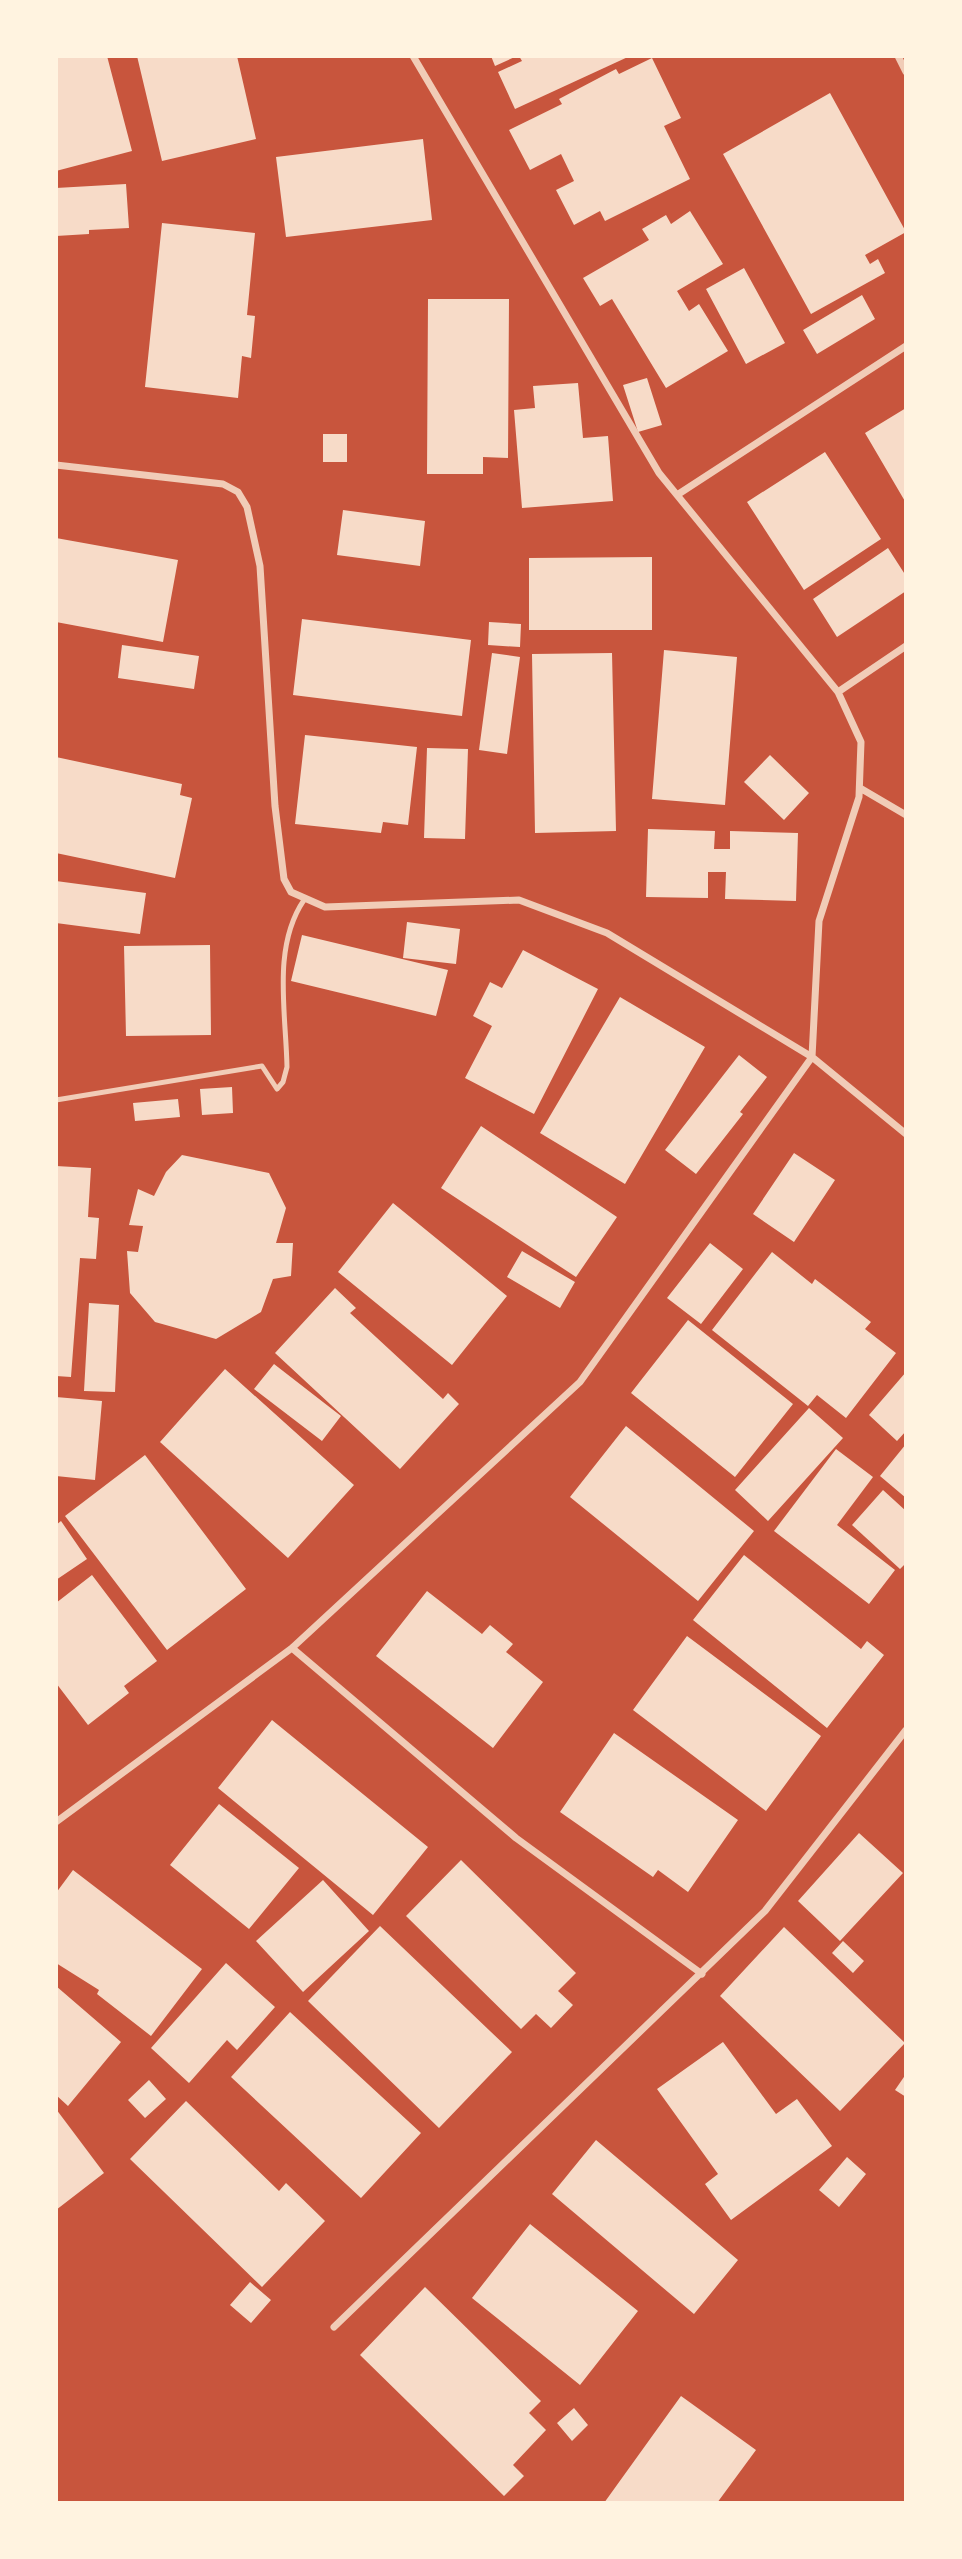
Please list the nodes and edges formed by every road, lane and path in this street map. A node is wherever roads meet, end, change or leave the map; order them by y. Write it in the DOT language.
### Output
graph roads {
  1 [pos="413,56"];
  2 [pos="898,56"];
  3 [pos="906,72"];
  4 [pos="906,346"];
  5 [pos="56,465"];
  6 [pos="677,495"];
  7 [pos="906,646"];
  8 [pos="838,692"];
  9 [pos="860,788"];
  10 [pos="906,815"];
  11 [pos="304,900"];
  12 [pos="812,1058"];
  13 [pos="56,1100"];
  14 [pos="906,1134"];
  15 [pos="292,1647"];
  16 [pos="906,1731"];
  17 [pos="56,1822"];
  18 [pos="702,1974"];
  19 [pos="334,2328"];
  1 -- 6 [label="street"];
  2 -- 3 [label="street"];
  4 -- 6 [label="street"];
  5 -- 11 [label="street"];
  6 -- 8 [label="street"];
  7 -- 8 [label="street"];
  8 -- 9 [label="street"];
  9 -- 10 [label="street"];
  9 -- 12 [label="street"];
  11 -- 12 [label="street"];
  11 -- 13 [label="lane"];
  12 -- 14 [label="street"];
  12 -- 15 [label="street"];
  15 -- 17 [label="street"];
  15 -- 18 [label="street"];
  16 -- 18 [label="street"];
  18 -- 19 [label="street"];
}
